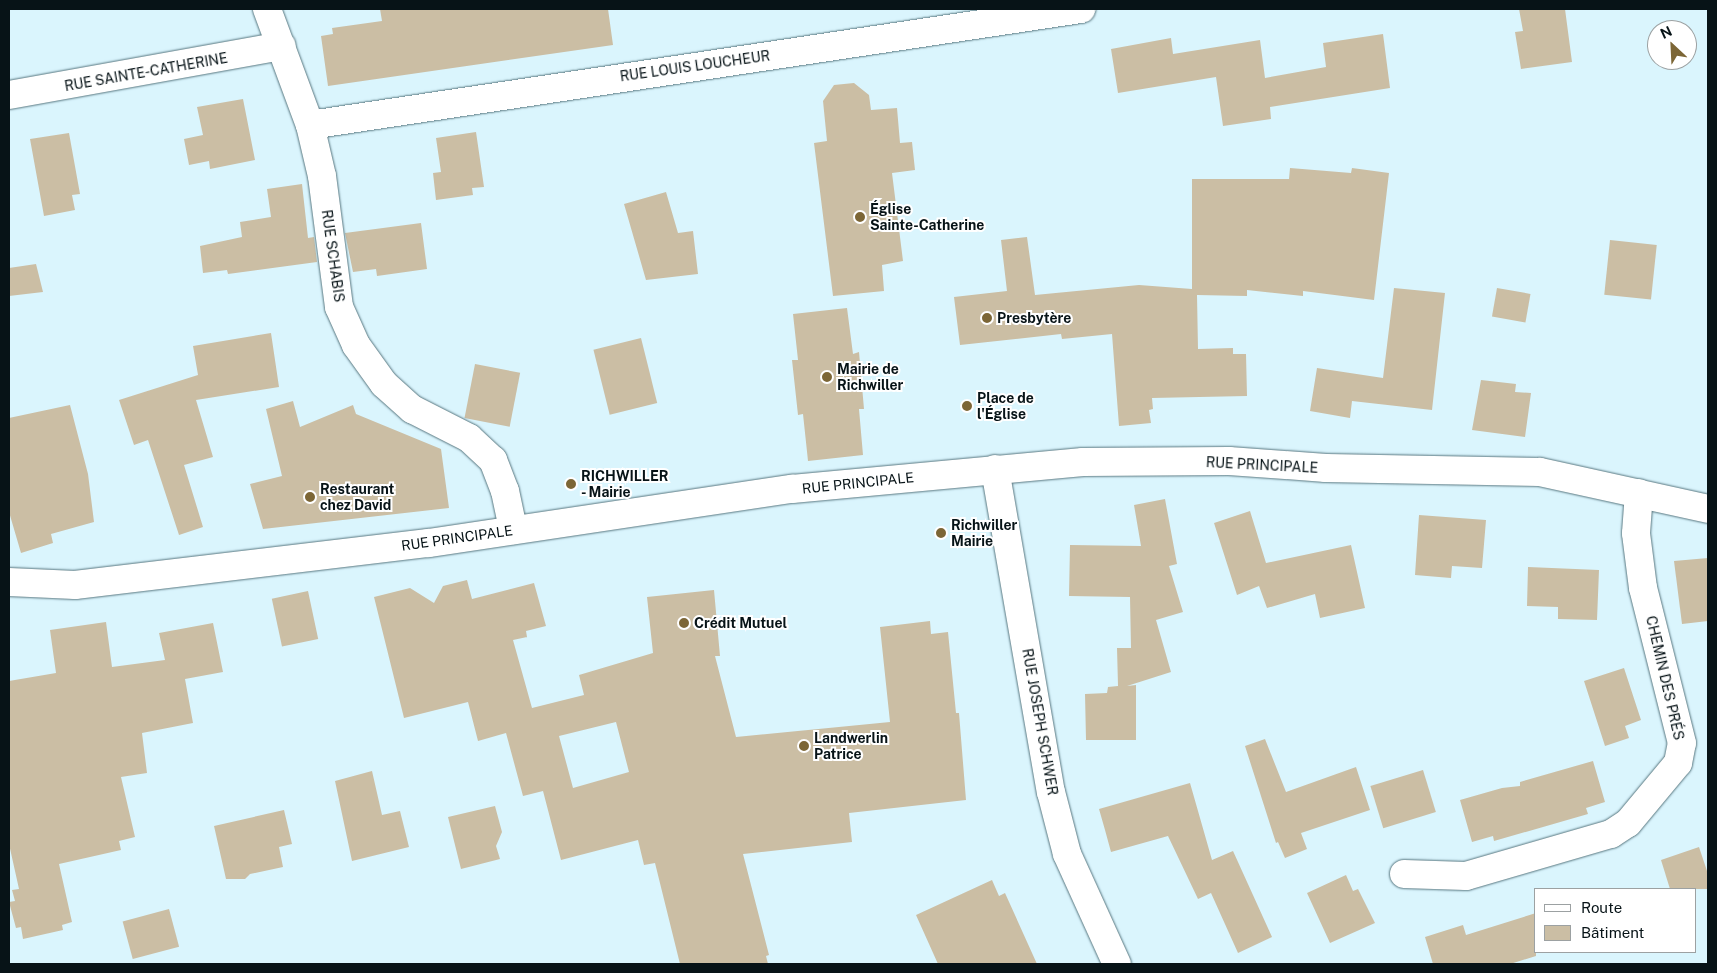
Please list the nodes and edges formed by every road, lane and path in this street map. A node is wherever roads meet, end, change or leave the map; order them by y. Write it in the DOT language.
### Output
graph roads {
  1 [pos="267,9"];
  2 [pos="1081,9"];
  3 [pos="282,46"];
  4 [pos="9,95"];
  5 [pos="310,125"];
  6 [pos="996,469"];
  7 [pos="1639,493"];
  8 [pos="1708,509"];
  9 [pos="512,530"];
  10 [pos="9,582"];
  11 [pos="1404,874"];
  12 [pos="1117,964"];
  1 -- 3 [label="street, RUE SCHABIS"];
  2 -- 5 [label="street, RUE LOUIS LOUCHEUR"];
  3 -- 4 [label="street, RUE SAINTE-CATHERINE"];
  3 -- 5 [label="street, RUE SCHABIS"];
  5 -- 9 [label="street, RUE SCHABIS"];
  6 -- 7 [label="street, RUE PRINCIPALE"];
  6 -- 9 [label="street, RUE PRINCIPALE"];
  6 -- 12 [label="street, RUE JOSEPH SCHWER"];
  7 -- 8 [label="street, RUE PRINCIPALE"];
  7 -- 11 [label="street, CHEMIN DES PRÉS"];
  9 -- 10 [label="street, RUE PRINCIPALE"];
}
